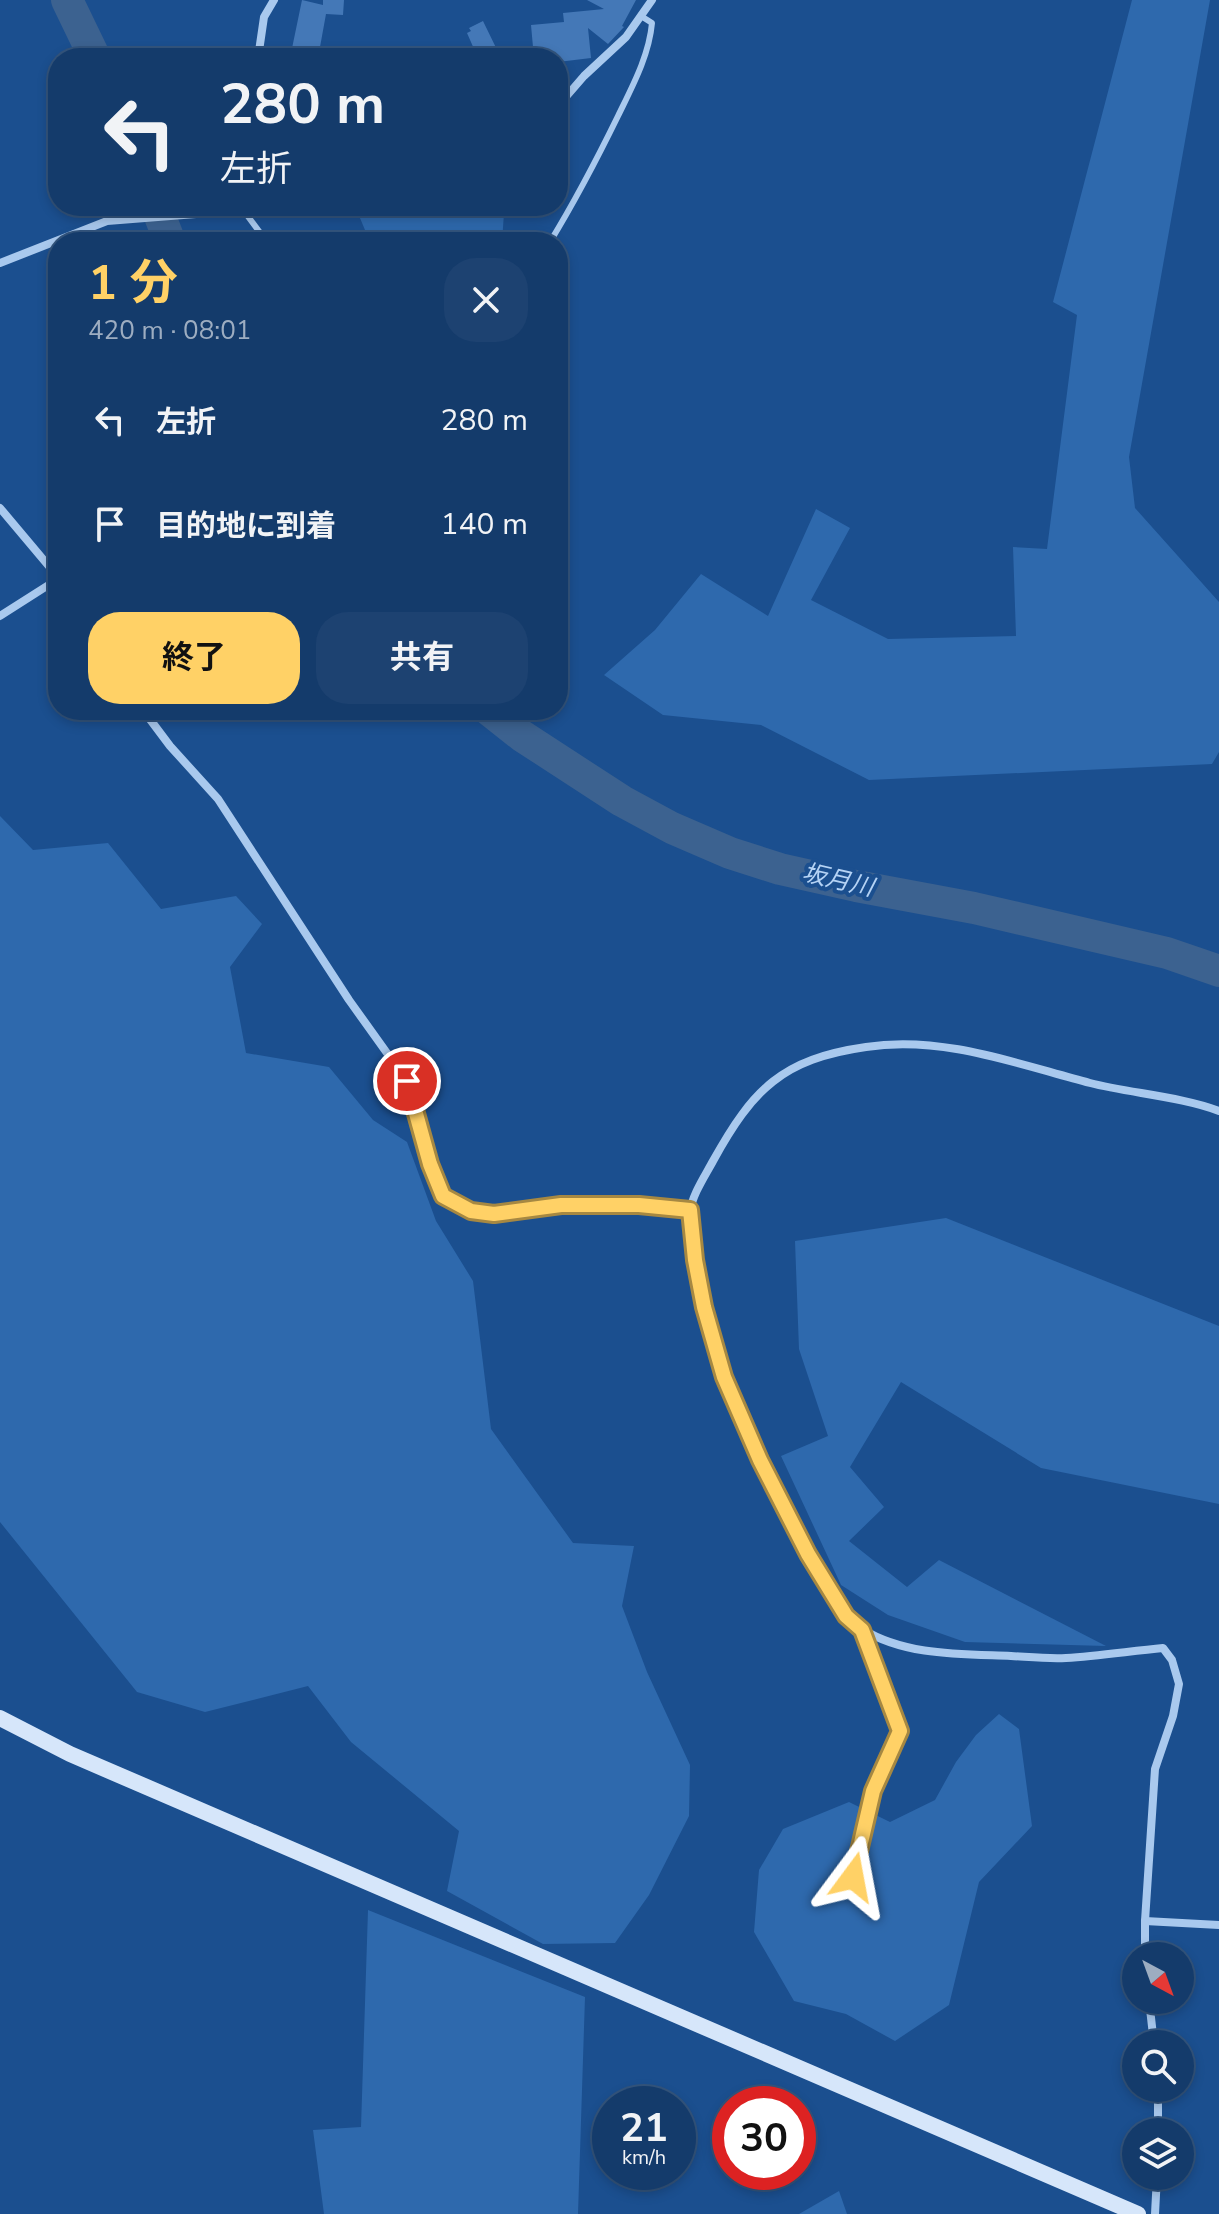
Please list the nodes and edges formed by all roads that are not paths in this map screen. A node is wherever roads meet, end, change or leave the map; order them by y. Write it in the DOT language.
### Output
graph roads {
  1 [pos="274,0"];
  2 [pos="652,0"];
  3 [pos="641,16"];
  4 [pos="259,48"];
  5 [pos="568,94"];
  6 [pos="568,212"];
  7 [pos="171,216"];
  8 [pos="79,232"];
  9 [pos="48,244"];
  10 [pos="0,263"];
  11 [pos="0,508"];
  12 [pos="48,566"];
  13 [pos="48,585"];
  14 [pos="0,616"];
  15 [pos="150,720"];
  16 [pos="1219,1111"];
  17 [pos="690,1210"];
  18 [pos="862,1630"];
  19 [pos="0,1718"];
  20 [pos="853,1877"];
  21 [pos="1145,1921"];
  22 [pos="1219,1925"];
  23 [pos="1145,1942"];
  24 [pos="1156,2190"];
  25 [pos="1138,2214"];
  26 [pos="1155,2214"];
  1 -- 4 [label="street"];
  2 -- 3 [label="street"];
  3 -- 5 [label="street"];
  3 -- 6 [label="lane"];
  7 -- 8 [label="street"];
  9 -- 10 [label="street"];
  11 -- 12 [label="street"];
  13 -- 14 [label="street"];
  15 -- 17 [label="street"];
  16 -- 17 [label="street"];
  17 -- 18 [label="street"];
  18 -- 20 [label="street"];
  18 -- 21 [label="street"];
  19 -- 25 [label="street"];
  21 -- 22 [label="street"];
  21 -- 23 [label="street"];
  24 -- 26 [label="street"];
}
